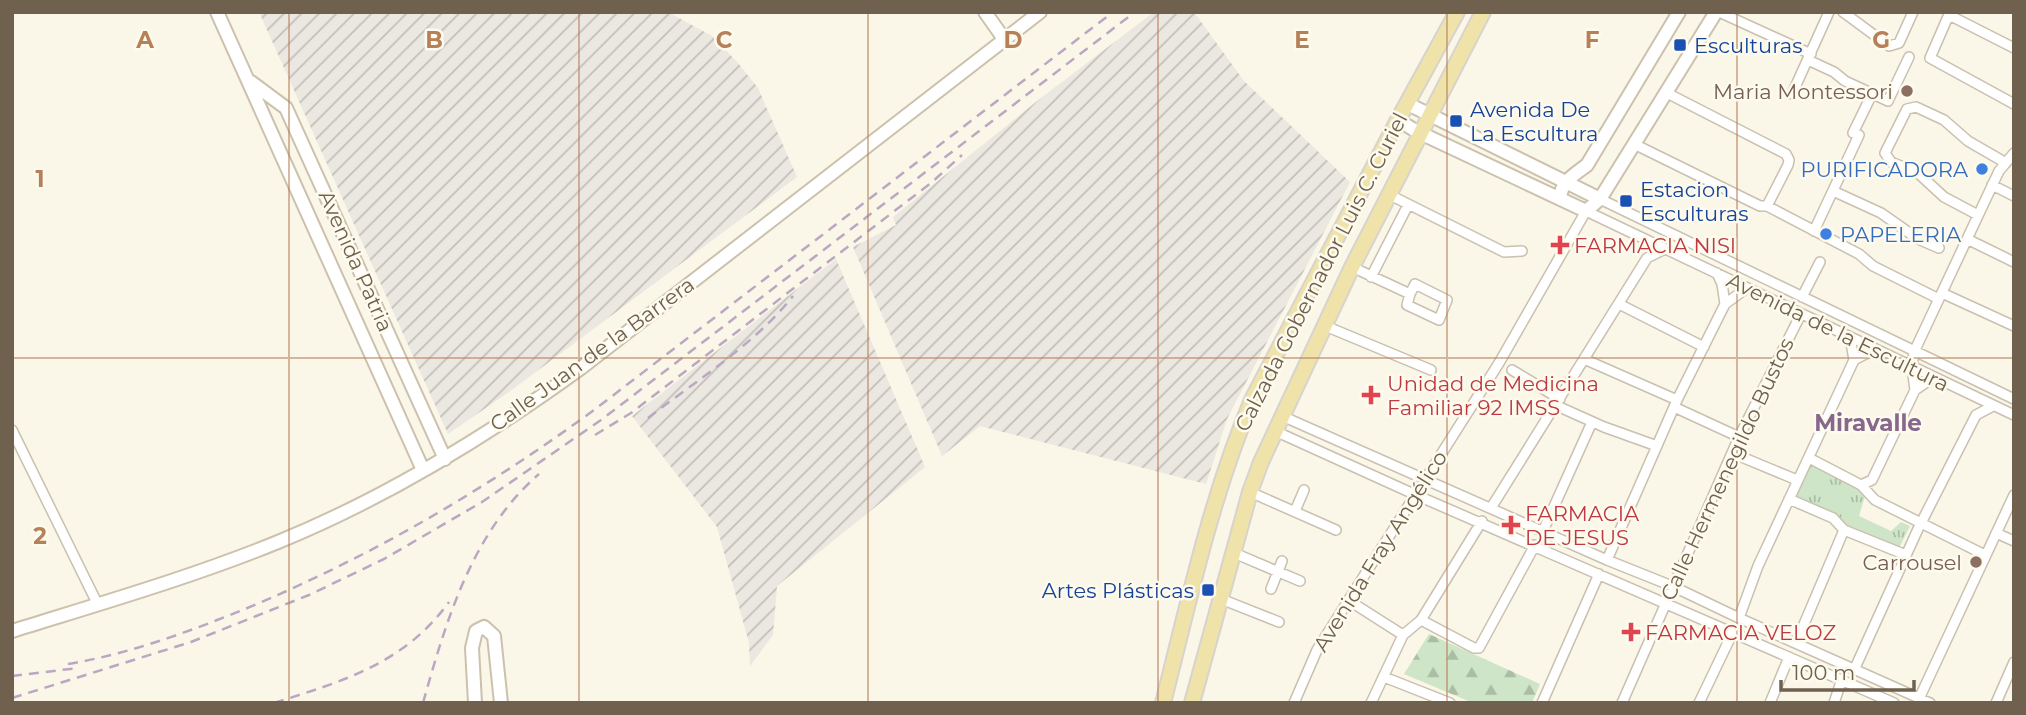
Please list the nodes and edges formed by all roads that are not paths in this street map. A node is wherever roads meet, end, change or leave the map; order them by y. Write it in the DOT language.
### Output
graph roads {
  1 [pos="217,12"];
  2 [pos="985,12"];
  3 [pos="1457,12"];
  4 [pos="1483,12"];
  5 [pos="1679,12"];
  6 [pos="1718,12"];
  7 [pos="1829,12"];
  8 [pos="1843,12"];
  9 [pos="1913,12"];
  10 [pos="1034,14"];
  11 [pos="1949,14"];
  12 [pos="1004,38"];
  13 [pos="2014,48"];
  14 [pos="1809,57"];
  15 [pos="1909,57"];
  16 [pos="248,79"];
  17 [pos="1665,92"];
  18 [pos="1792,94"];
  19 [pos="1872,94"];
  20 [pos="1408,104"];
  21 [pos="2014,104"];
  22 [pos="1430,117"];
  23 [pos="1398,120"];
  24 [pos="1421,133"];
  25 [pos="1634,144"];
  26 [pos="2014,153"];
  27 [pos="2006,163"];
  28 [pos="1566,181"];
  29 [pos="1992,185"];
  30 [pos="1833,191"];
  31 [pos="1390,195"];
  32 [pos="2014,196"];
  33 [pos="1560,198"];
  34 [pos="1600,199"];
  35 [pos="1408,205"];
  36 [pos="1767,206"];
  37 [pos="1586,211"];
  38 [pos="1978,215"];
  39 [pos="1814,231"];
  40 [pos="1645,239"];
  41 [pos="1967,239"];
  42 [pos="1665,248"];
  43 [pos="1938,248"];
  44 [pos="1522,251"];
  45 [pos="1647,258"];
  46 [pos="1820,262"];
  47 [pos="2014,262"];
  48 [pos="1352,267"];
  49 [pos="1717,274"];
  50 [pos="1371,277"];
  51 [pos="1747,288"];
  52 [pos="1410,294"];
  53 [pos="1940,296"];
  54 [pos="1802,297"];
  55 [pos="1619,304"];
  56 [pos="1725,304"];
  57 [pos="1801,314"];
  58 [pos="1324,325"];
  59 [pos="2014,326"];
  60 [pos="1850,337"];
  61 [pos="1704,347"];
  62 [pos="1875,349"];
  63 [pos="1914,352"];
  64 [pos="1584,359"];
  65 [pos="1854,360"];
  66 [pos="1912,367"];
  67 [pos="1431,370"];
  68 [pos="1512,370"];
  69 [pos="1934,377"];
  70 [pos="1915,390"];
  71 [pos="1970,395"];
  72 [pos="2014,399"];
  73 [pos="1558,402"];
  74 [pos="1675,403"];
  75 [pos="1993,406"];
  76 [pos="1976,415"];
  77 [pos="2014,415"];
  78 [pos="1282,416"];
  79 [pos="1592,422"];
  80 [pos="12,430"];
  81 [pos="1275,430"];
  82 [pos="1739,437"];
  83 [pos="1657,446"];
  84 [pos="1732,453"];
  85 [pos="444,458"];
  86 [pos="1809,458"];
  87 [pos="424,470"];
  88 [pos="1425,480"];
  89 [pos="1797,480"];
  90 [pos="1864,484"];
  91 [pos="1304,490"];
  92 [pos="1250,492"];
  93 [pos="1416,495"];
  94 [pos="2014,495"];
  95 [pos="1789,499"];
  96 [pos="1491,508"];
  97 [pos="1295,512"];
  98 [pos="1482,522"];
  99 [pos="1921,523"];
  100 [pos="1336,530"];
  101 [pos="1844,530"];
  102 [pos="1543,531"];
  103 [pos="1996,533"];
  104 [pos="2014,541"];
  105 [pos="1535,545"];
  106 [pos="1234,553"];
  107 [pos="1906,555"];
  108 [pos="1985,555"];
  109 [pos="1607,560"];
  110 [pos="1282,561"];
  111 [pos="1278,572"];
  112 [pos="1599,574"];
  113 [pos="1300,581"];
  114 [pos="1672,586"];
  115 [pos="1271,589"];
  116 [pos="1220,599"];
  117 [pos="1348,600"];
  118 [pos="1665,603"];
  119 [pos="97,604"];
  120 [pos="1739,618"];
  121 [pos="1421,620"];
  122 [pos="1279,622"];
  123 [pos="12,631"];
  124 [pos="1732,632"];
  125 [pos="1403,635"];
  126 [pos="1797,643"];
  127 [pos="1789,657"];
  128 [pos="2013,664"];
  129 [pos="1855,668"];
  130 [pos="1384,677"];
  131 [pos="1842,679"];
  132 [pos="1918,701"];
  133 [pos="475,703"];
  134 [pos="501,703"];
  135 [pos="1163,703"];
  136 [pos="1192,703"];
  137 [pos="1294,703"];
  138 [pos="1371,703"];
  139 [pos="1450,703"];
  140 [pos="1542,703"];
  141 [pos="1622,703"];
  142 [pos="1699,703"];
  143 [pos="1770,703"];
  144 [pos="1834,703"];
  145 [pos="1894,703"];
  146 [pos="1930,703"];
  147 [pos="1996,703"];
  1 -- 16 [label="street, Avenida Patria"];
  2 -- 12 [label="street"];
  3 -- 20 [label="main road, Calzada Gobernador Luis C. Curiel"];
  4 -- 22 [label="main road, Calzada Gobernador Luis C. Curiel"];
  5 -- 28 [label="street"];
  6 -- 14 [label="street"];
  6 -- 17 [label="street, Avenida Fray Angélico"];
  7 -- 14 [label="street"];
  8 -- 9 [label="street"];
  10 -- 12 [label="street, Calle Juan de la Barrera"];
  11 -- 13 [label="street"];
  11 -- 21 [label="street"];
  12 -- 85 [label="street, Calle Juan de la Barrera"];
  14 -- 18 [label="street"];
  14 -- 19 [label="street"];
  15 -- 19 [label="street"];
  16 -- 85 [label="street, Avenida Patria"];
  16 -- 87 [label="street, Avenida Patria"];
  17 -- 25 [label="street, Avenida Fray Angélico"];
  17 -- 36 [label="street"];
  19 -- 30 [label="street"];
  20 -- 22 [label="street, Avenida de la Escultura"];
  20 -- 23 [label="main road, Calzada Gobernador Luis C. Curiel"];
  22 -- 24 [label="main road, Calzada Gobernador Luis C. Curiel"];
  22 -- 28 [label="street, Avenida de la Escultura"];
  23 -- 24 [label="street, Avenida de la Escultura"];
  23 -- 135 [label="main road, Calzada Gobernador Luis C. Curiel"];
  24 -- 31 [label="main road, Calzada Gobernador Luis C. Curiel"];
  24 -- 33 [label="street, Avenida de la Escultura"];
  25 -- 34 [label="street, Avenida Fray Angélico"];
  25 -- 36 [label="street"];
  26 -- 27 [label="street"];
  27 -- 29 [label="street"];
  27 -- 38 [label="street"];
  28 -- 33 [label="street"];
  28 -- 34 [label="street, Avenida de la Escultura"];
  29 -- 32 [label="street"];
  29 -- 38 [label="street"];
  30 -- 39 [label="street"];
  30 -- 43 [label="street"];
  31 -- 35 [label="street"];
  31 -- 48 [label="main road, Calzada Gobernador Luis C. Curiel"];
  33 -- 37 [label="street, Avenida de la Escultura"];
  34 -- 37 [label="street, Avenida Fray Angélico"];
  34 -- 54 [label="street, Avenida de la Escultura"];
  35 -- 44 [label="street"];
  35 -- 50 [label="street"];
  36 -- 39 [label="street"];
  37 -- 40 [label="street, Avenida de la Escultura"];
  37 -- 88 [label="street, Avenida Fray Angélico"];
  38 -- 41 [label="street"];
  39 -- 53 [label="street"];
  40 -- 42 [label="street, Avenida de la Escultura"];
  40 -- 45 [label="street"];
  41 -- 47 [label="street"];
  41 -- 53 [label="street"];
  42 -- 45 [label="street"];
  42 -- 49 [label="street, Avenida de la Escultura"];
  45 -- 55 [label="street"];
  46 -- 54 [label="street"];
  48 -- 50 [label="street"];
  48 -- 58 [label="main road, Calzada Gobernador Luis C. Curiel"];
  49 -- 51 [label="street, Avenida de la Escultura"];
  49 -- 56 [label="street"];
  50 -- 52 [label="street"];
  51 -- 56 [label="street"];
  51 -- 57 [label="street, Avenida de la Escultura"];
  52 -- 52 [label="street"];
  53 -- 59 [label="street"];
  53 -- 63 [label="street"];
  54 -- 63 [label="street, Avenida de la Escultura"];
  55 -- 61 [label="street"];
  55 -- 64 [label="street"];
  56 -- 61 [label="street"];
  57 -- 60 [label="street, Avenida de la Escultura"];
  57 -- 82 [label="street, Calle Hermenegildo Bustos"];
  58 -- 67 [label="street"];
  58 -- 78 [label="main road, Calzada Gobernador Luis C. Curiel"];
  60 -- 62 [label="street, Avenida de la Escultura"];
  60 -- 65 [label="street"];
  61 -- 74 [label="street"];
  62 -- 65 [label="street"];
  62 -- 66 [label="street, Avenida de la Escultura"];
  63 -- 66 [label="street"];
  63 -- 72 [label="street, Avenida de la Escultura"];
  64 -- 73 [label="street"];
  64 -- 74 [label="street"];
  65 -- 86 [label="street"];
  66 -- 69 [label="street, Avenida de la Escultura"];
  66 -- 70 [label="street"];
  68 -- 73 [label="street"];
  69 -- 70 [label="street"];
  69 -- 71 [label="street, Avenida de la Escultura"];
  70 -- 90 [label="street"];
  71 -- 75 [label="street, Avenida de la Escultura"];
  71 -- 76 [label="street"];
  73 -- 79 [label="street"];
  73 -- 96 [label="street"];
  74 -- 82 [label="street"];
  74 -- 83 [label="street"];
  75 -- 76 [label="street"];
  75 -- 77 [label="street, Avenida de la Escultura"];
  76 -- 99 [label="street"];
  78 -- 81 [label="main road, Calzada Gobernador Luis C. Curiel"];
  78 -- 88 [label="street"];
  79 -- 83 [label="street"];
  79 -- 102 [label="street"];
  80 -- 119 [label="street"];
  81 -- 92 [label="main road, Calzada Gobernador Luis C. Curiel"];
  81 -- 93 [label="street"];
  82 -- 84 [label="street, Calle Hermenegildo Bustos"];
  83 -- 109 [label="street"];
  84 -- 89 [label="street"];
  84 -- 114 [label="street, Calle Hermenegildo Bustos"];
  85 -- 87 [label="street, Calle Juan de la Barrera"];
  86 -- 89 [label="street"];
  86 -- 90 [label="street"];
  87 -- 119 [label="street, Calle Juan de la Barrera"];
  88 -- 93 [label="street, Avenida Fray Angélico"];
  88 -- 96 [label="street"];
  89 -- 95 [label="street"];
  90 -- 99 [label="street"];
  91 -- 97 [label="street"];
  92 -- 97 [label="street"];
  92 -- 106 [label="main road, Calzada Gobernador Luis C. Curiel"];
  93 -- 98 [label="street"];
  93 -- 117 [label="street, Avenida Fray Angélico"];
  94 -- 103 [label="street"];
  95 -- 101 [label="street"];
  95 -- 120 [label="street"];
  96 -- 102 [label="street"];
  97 -- 100 [label="street"];
  98 -- 105 [label="street"];
  98 -- 121 [label="street"];
  99 -- 107 [label="street"];
  99 -- 108 [label="street"];
  101 -- 107 [label="street"];
  101 -- 126 [label="street"];
  102 -- 109 [label="street"];
  103 -- 104 [label="street"];
  103 -- 108 [label="street"];
  105 -- 112 [label="street"];
  105 -- 121 [label="street"];
  106 -- 111 [label="street"];
  106 -- 116 [label="main road, Calzada Gobernador Luis C. Curiel"];
  107 -- 129 [label="street"];
  108 -- 132 [label="street"];
  109 -- 114 [label="street"];
  110 -- 111 [label="street"];
  111 -- 113 [label="street"];
  111 -- 115 [label="street"];
  112 -- 118 [label="street"];
  112 -- 140 [label="street"];
  114 -- 118 [label="street, Calle Hermenegildo Bustos"];
  114 -- 120 [label="street"];
  116 -- 122 [label="street"];
  116 -- 136 [label="main road, Calzada Gobernador Luis C. Curiel"];
  117 -- 125 [label="street"];
  117 -- 137 [label="street, Avenida Fray Angélico"];
  118 -- 124 [label="street"];
  118 -- 141 [label="street, Calle Hermenegildo Bustos"];
  119 -- 123 [label="street, Calle Juan de la Barrera"];
  120 -- 126 [label="street"];
  121 -- 125 [label="street"];
  124 -- 127 [label="street"];
  124 -- 142 [label="street"];
  125 -- 130 [label="street"];
  126 -- 129 [label="street"];
  127 -- 131 [label="street"];
  127 -- 143 [label="street"];
  128 -- 147 [label="street"];
  129 -- 132 [label="street"];
  130 -- 138 [label="street"];
  130 -- 139 [label="street"];
  131 -- 144 [label="street"];
  131 -- 145 [label="street"];
  132 -- 146 [label="street"];
  133 -- 134 [label="street"];
}
